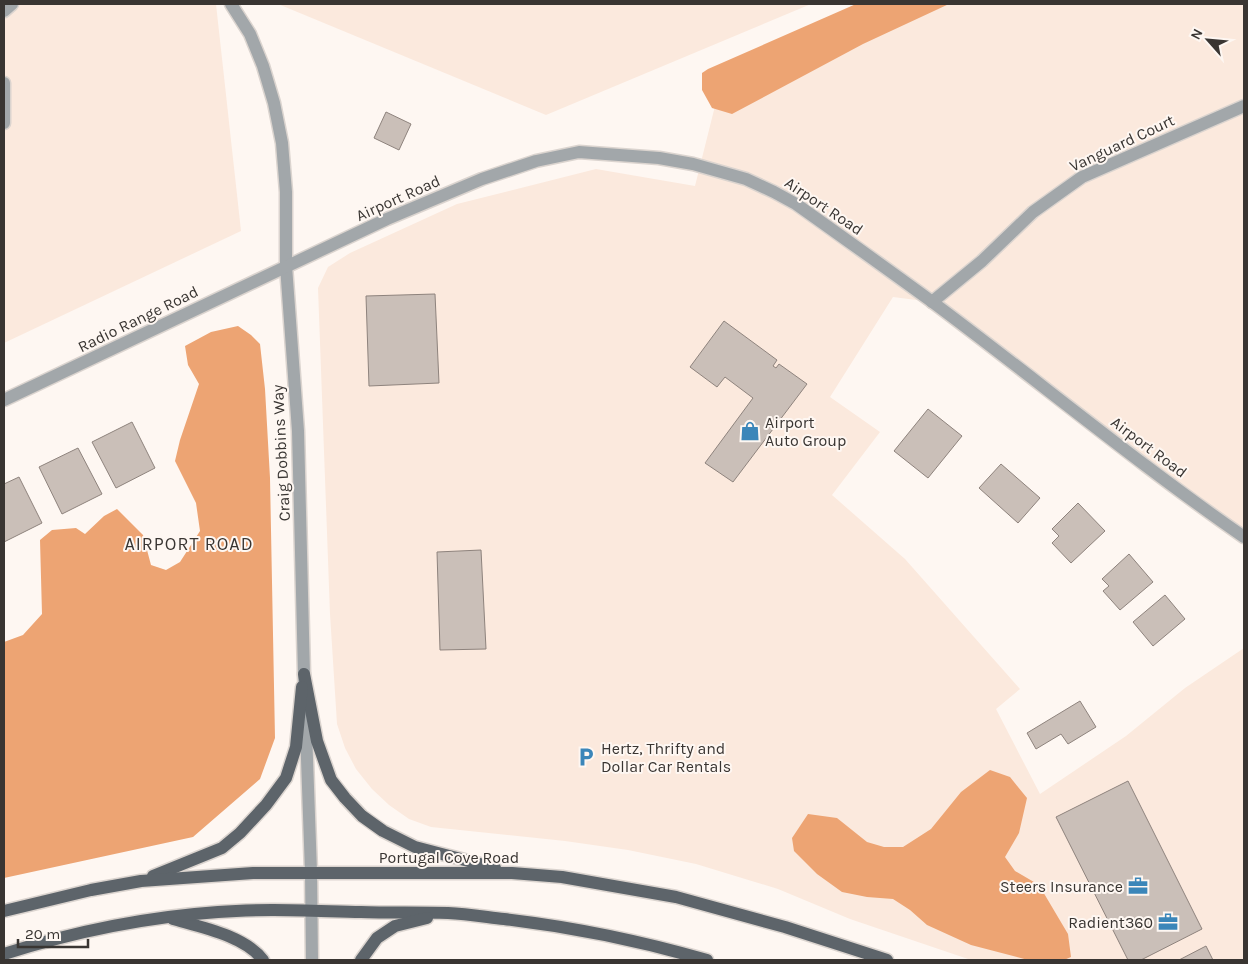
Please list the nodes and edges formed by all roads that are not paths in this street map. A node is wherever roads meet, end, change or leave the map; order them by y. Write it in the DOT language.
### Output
graph roads {
  1 [pos="12,4"];
  2 [pos="231,4"];
  3 [pos="4,11"];
  4 [pos="4,83"];
  5 [pos="1244,106"];
  6 [pos="4,123"];
  7 [pos="286,266"];
  8 [pos="932,302"];
  9 [pos="4,400"];
  10 [pos="1244,537"];
  11 [pos="304,674"];
  12 [pos="311,872"];
  13 [pos="512,873"];
  14 [pos="141,881"];
  15 [pos="4,911"];
  16 [pos="311,911"];
  17 [pos="449,913"];
  18 [pos="166,917"];
  19 [pos="4,954"];
  20 [pos="263,960"];
  21 [pos="312,960"];
  22 [pos="361,960"];
  23 [pos="708,960"];
  24 [pos="887,960"];
  1 -- 3 [label="street"];
  2 -- 7 [label="street, Craig Dobbins Way"];
  4 -- 6 [label="street"];
  5 -- 8 [label="street, Vanguard Court"];
  7 -- 8 [label="street, Airport Road"];
  7 -- 9 [label="street, Radio Range Road"];
  7 -- 11 [label="street, Craig Dobbins Way"];
  8 -- 10 [label="street, Airport Road"];
  11 -- 12 [label="street, Craig Dobbins Way"];
  11 -- 13 [label="main road"];
  11 -- 14 [label="main road"];
  12 -- 13 [label="main road, Portugal Cove Road"];
  12 -- 14 [label="main road, Portugal Cove Road"];
  12 -- 16 [label="street, Craig Dobbins Way"];
  13 -- 24 [label="main road, Portugal Cove Road"];
  14 -- 15 [label="main road, Portugal Cove Road"];
  16 -- 17 [label="main road"];
  16 -- 18 [label="main road"];
  16 -- 21 [label="street, Craig Dobbins Way"];
  17 -- 22 [label="main road"];
  17 -- 23 [label="main road"];
  18 -- 19 [label="main road"];
  18 -- 20 [label="main road"];
}
